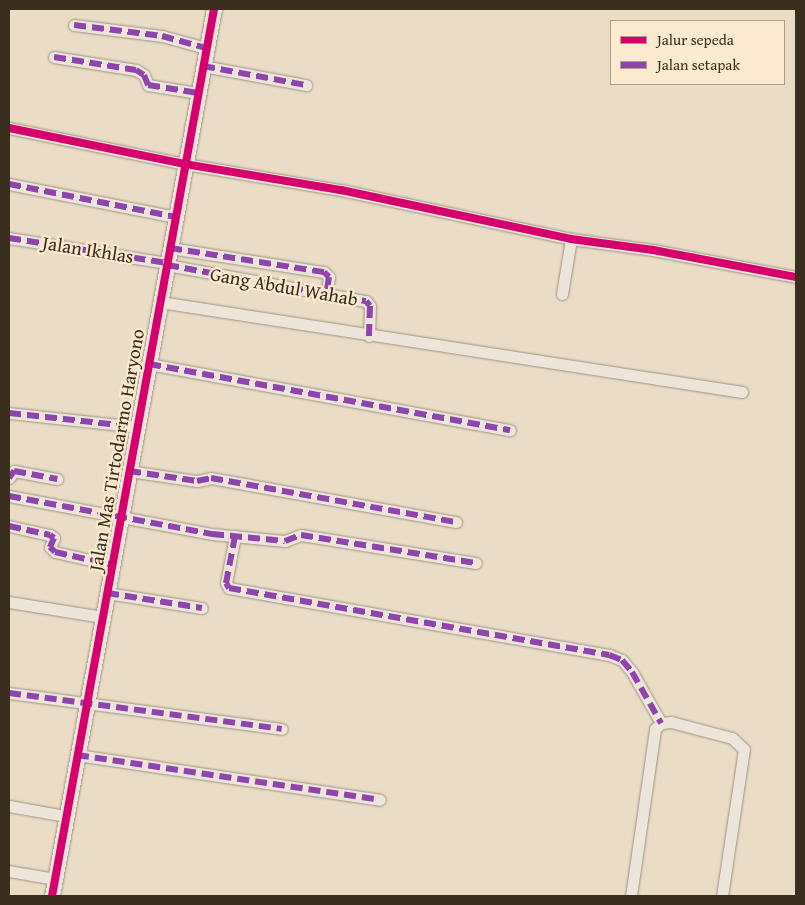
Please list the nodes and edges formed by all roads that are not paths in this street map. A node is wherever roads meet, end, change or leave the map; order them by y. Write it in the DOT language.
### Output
graph roads {
  1 [pos="214,9"];
  2 [pos="74,24"];
  3 [pos="206,48"];
  4 [pos="54,57"];
  5 [pos="203,66"];
  6 [pos="306,85"];
  7 [pos="198,93"];
  8 [pos="9,128"];
  9 [pos="185,164"];
  10 [pos="9,184"];
  11 [pos="176,217"];
  12 [pos="9,238"];
  13 [pos="571,239"];
  14 [pos="168,259"];
  15 [pos="796,277"];
  16 [pos="562,294"];
  17 [pos="326,295"];
  18 [pos="160,302"];
  19 [pos="369,336"];
  20 [pos="149,364"];
  21 [pos="742,392"];
  22 [pos="9,413"];
  23 [pos="137,427"];
  24 [pos="510,430"];
  25 [pos="129,472"];
  26 [pos="9,478"];
  27 [pos="57,479"];
  28 [pos="9,496"];
  29 [pos="121,517"];
  30 [pos="456,522"];
  31 [pos="9,526"];
  32 [pos="235,536"];
  33 [pos="476,562"];
  34 [pos="112,565"];
  35 [pos="107,593"];
  36 [pos="9,602"];
  37 [pos="202,608"];
  38 [pos="103,617"];
  39 [pos="9,693"];
  40 [pos="87,702"];
  41 [pos="661,723"];
  42 [pos="282,729"];
  43 [pos="78,755"];
  44 [pos="380,800"];
  45 [pos="9,806"];
  46 [pos="66,816"];
  47 [pos="9,871"];
  48 [pos="55,879"];
  49 [pos="54,896"];
  50 [pos="631,896"];
  51 [pos="722,896"];
  1 -- 3 [label="street, Jalan Mas Tirtodarmo Haryono"];
  2 -- 3 [label="street"];
  3 -- 5 [label="street, Jalan Mas Tirtodarmo Haryono"];
  4 -- 7 [label="street"];
  5 -- 6 [label="street"];
  5 -- 7 [label="street, Jalan Mas Tirtodarmo Haryono"];
  7 -- 9 [label="street, Jalan Mas Tirtodarmo Haryono"];
  8 -- 9 [label="street"];
  9 -- 11 [label="street, Jalan Mas Tirtodarmo Haryono"];
  9 -- 13 [label="street"];
  10 -- 11 [label="street"];
  11 -- 14 [label="street, Jalan Mas Tirtodarmo Haryono"];
  12 -- 14 [label="street, Jalan Ikhlas"];
  13 -- 15 [label="street"];
  13 -- 16 [label="street"];
  14 -- 17 [label="street, Gang Abdul Wahab"];
  14 -- 17 [label="street"];
  14 -- 18 [label="street, Jalan Mas Tirtodarmo Haryono"];
  17 -- 19 [label="street, Gang Abdul Wahab"];
  18 -- 19 [label="street"];
  18 -- 20 [label="street, Jalan Mas Tirtodarmo Haryono"];
  19 -- 21 [label="street"];
  20 -- 23 [label="street, Jalan Mas Tirtodarmo Haryono"];
  20 -- 24 [label="street"];
  22 -- 23 [label="street"];
  23 -- 25 [label="street, Jalan Mas Tirtodarmo Haryono"];
  25 -- 29 [label="street, Jalan Mas Tirtodarmo Haryono"];
  25 -- 30 [label="street"];
  26 -- 27 [label="street"];
  28 -- 29 [label="street"];
  29 -- 32 [label="street"];
  29 -- 34 [label="street, Jalan Mas Tirtodarmo Haryono"];
  31 -- 34 [label="street"];
  32 -- 33 [label="street"];
  32 -- 41 [label="street"];
  34 -- 35 [label="street, Jalan Mas Tirtodarmo Haryono"];
  35 -- 37 [label="street"];
  35 -- 38 [label="street, Jalan Mas Tirtodarmo Haryono"];
  36 -- 38 [label="street"];
  38 -- 40 [label="street, Jalan Mas Tirtodarmo Haryono"];
  39 -- 40 [label="street"];
  40 -- 42 [label="street"];
  40 -- 43 [label="street, Jalan Mas Tirtodarmo Haryono"];
  41 -- 50 [label="street"];
  41 -- 51 [label="street"];
  43 -- 44 [label="street"];
  43 -- 46 [label="street, Jalan Mas Tirtodarmo Haryono"];
  45 -- 46 [label="street"];
  46 -- 48 [label="street, Jalan Mas Tirtodarmo Haryono"];
  47 -- 48 [label="street"];
  48 -- 49 [label="street, Jalan Mas Tirtodarmo Haryono"];
}
